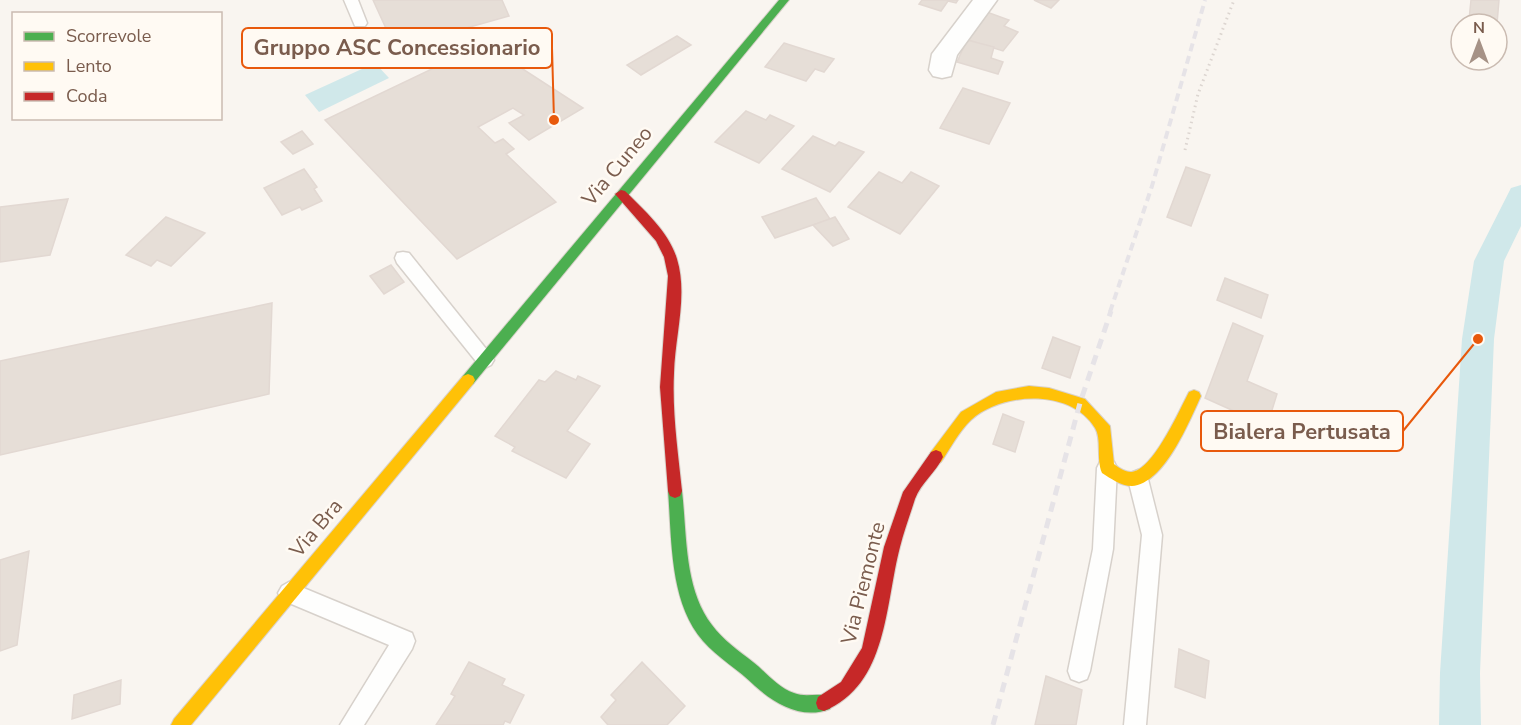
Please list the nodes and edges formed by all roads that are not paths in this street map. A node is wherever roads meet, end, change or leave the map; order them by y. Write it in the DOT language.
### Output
graph roads {
  1 [pos="351,0"];
  2 [pos="784,0"];
  3 [pos="985,0"];
  4 [pos="360,23"];
  5 [pos="942,70"];
  6 [pos="621,194"];
  7 [pos="403,258"];
  8 [pos="485,360"];
  9 [pos="1194,396"];
  10 [pos="1107,468"];
  11 [pos="1138,479"];
  12 [pos="289,593"];
  13 [pos="1079,671"];
  14 [pos="180,725"];
  15 [pos="351,725"];
  16 [pos="1135,725"];
  1 -- 4 [label="lane"];
  2 -- 6 [label="street, Via Cuneo"];
  3 -- 5 [label="street"];
  6 -- 8 [label="street, Via Cuneo"];
  6 -- 10 [label="street, Via Piemonte"];
  7 -- 8 [label="lane"];
  8 -- 12 [label="street, Via Bra"];
  9 -- 11 [label="street"];
  10 -- 11 [label="street"];
  10 -- 13 [label="lane"];
  11 -- 16 [label="lane"];
  12 -- 14 [label="street, Via Bra"];
  12 -- 15 [label="lane"];
}
